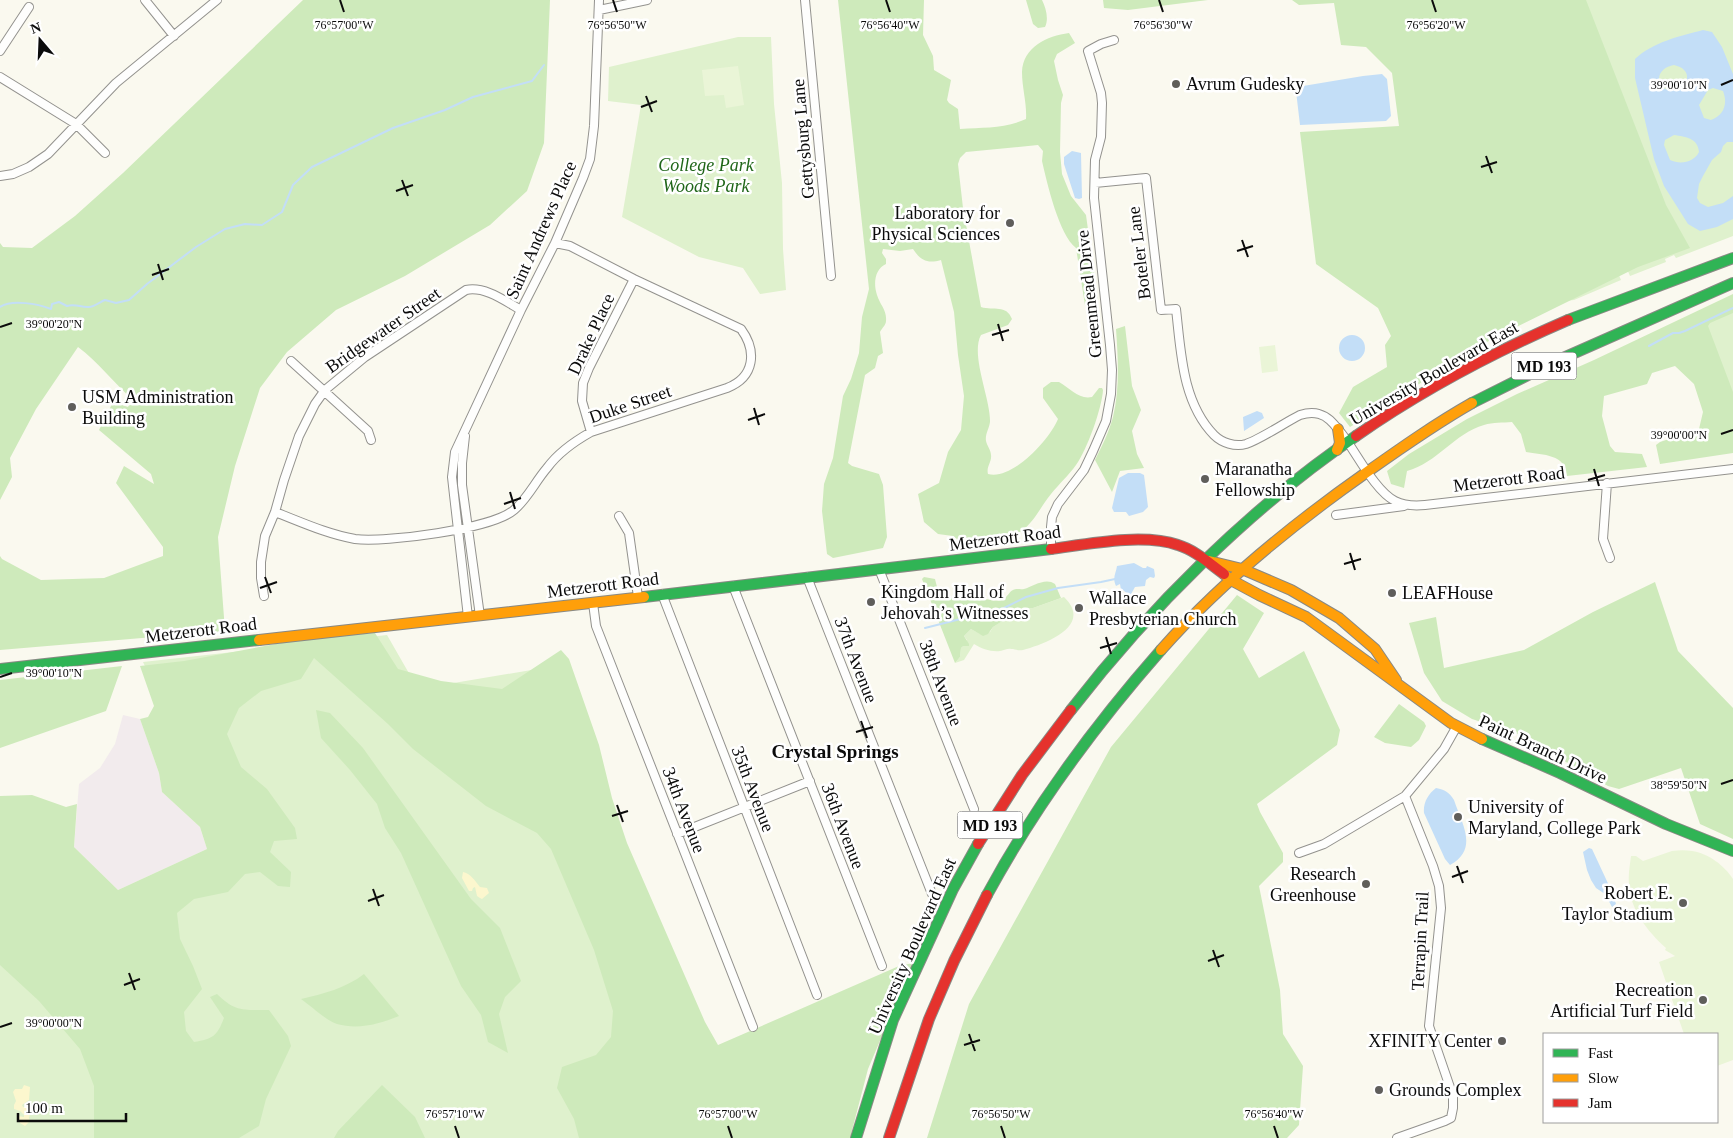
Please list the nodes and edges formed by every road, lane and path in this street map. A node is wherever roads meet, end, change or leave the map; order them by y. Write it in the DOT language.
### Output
graph roads {
  1 [pos="145,0"];
  2 [pos="217,0"];
  3 [pos="599,0"];
  4 [pos="647,0"];
  5 [pos="805,0"];
  6 [pos="29,7"];
  7 [pos="599,10"];
  8 [pos="174,36"];
  9 [pos="1114,40"];
  10 [pos="0,51"];
  11 [pos="0,77"];
  12 [pos="76,124"];
  13 [pos="105,153"];
  14 [pos="0,176"];
  15 [pos="1095,183"];
  16 [pos="554,243"];
  17 [pos="1733,258"];
  18 [pos="831,276"];
  19 [pos="634,279"];
  20 [pos="1733,283"];
  21 [pos="521,310"];
  22 [pos="291,361"];
  23 [pos="325,390"];
  24 [pos="1338,430"];
  25 [pos="466,432"];
  26 [pos="591,432"];
  27 [pos="371,440"];
  28 [pos="1348,442"];
  29 [pos="1337,450"];
  30 [pos="1733,470"];
  31 [pos="1367,471"];
  32 [pos="1607,483"];
  33 [pos="1408,505"];
  34 [pos="275,512"];
  35 [pos="1336,515"];
  36 [pos="619,516"];
  37 [pos="468,528"];
  38 [pos="458,530"];
  39 [pos="1051,549"];
  40 [pos="1610,558"];
  41 [pos="1206,560"];
  42 [pos="879,568"];
  43 [pos="1242,569"];
  44 [pos="807,577"];
  45 [pos="1231,580"];
  46 [pos="733,586"];
  47 [pos="662,594"];
  48 [pos="264,596"];
  49 [pos="638,597"];
  50 [pos="593,603"];
  51 [pos="480,616"];
  52 [pos="468,617"];
  53 [pos="0,669"];
  54 [pos="1400,687"];
  55 [pos="1457,726"];
  56 [pos="810,781"];
  57 [pos="1405,796"];
  58 [pos="744,807"];
  59 [pos="974,809"];
  60 [pos="677,834"];
  61 [pos="1733,852"];
  62 [pos="1299,854"];
  63 [pos="932,894"];
  64 [pos="882,966"];
  65 [pos="817,995"];
  66 [pos="753,1028"];
  67 [pos="856,1138"];
  68 [pos="890,1138"];
  69 [pos="1397,1138"];
  1 -- 8 [label="street"];
  2 -- 8 [label="street"];
  3 -- 7 [label="street, Saint Andrews Place"];
  4 -- 7 [label="street"];
  5 -- 18 [label="street, Gettysburg Lane"];
  6 -- 10 [label="street"];
  7 -- 16 [label="street, Saint Andrews Place"];
  8 -- 12 [label="street"];
  9 -- 15 [label="street, Greenmead Drive"];
  11 -- 12 [label="street"];
  12 -- 13 [label="street"];
  12 -- 14 [label="street"];
  15 -- 24 [label="street, Boteler Lane"];
  15 -- 39 [label="street, Greenmead Drive"];
  16 -- 19 [label="street, Duke Street"];
  16 -- 21 [label="street, Saint Andrews Place"];
  17 -- 28 [label="main road, University Boulevard East / MD 193"];
  19 -- 26 [label="street, Drake Place"];
  19 -- 26 [label="street, Duke Street"];
  20 -- 31 [label="main road, MD 193"];
  21 -- 23 [label="street, Bridgewater Street"];
  21 -- 25 [label="street, Saint Andrews Place"];
  22 -- 23 [label="street"];
  23 -- 27 [label="street"];
  23 -- 34 [label="street, Bridgewater Street"];
  24 -- 28 [label="street, Boteler Lane"];
  24 -- 29 [label="main road"];
  25 -- 37 [label="street, Saint Andrews Place"];
  25 -- 38 [label="street, Saint Andrews Place"];
  26 -- 37 [label="street, Duke Street"];
  28 -- 29 [label="main road, University Boulevard East / MD 193"];
  28 -- 31 [label="street, Metzerott Road"];
  29 -- 41 [label="main road, University Boulevard East / MD 193"];
  30 -- 32 [label="street, Metzerott Road"];
  31 -- 33 [label="street, Metzerott Road"];
  31 -- 43 [label="main road, MD 193"];
  32 -- 33 [label="street, Metzerott Road"];
  32 -- 40 [label="street"];
  33 -- 35 [label="street"];
  34 -- 38 [label="street, Duke Street"];
  34 -- 48 [label="street, Bridgewater Street"];
  36 -- 49 [label="street"];
  37 -- 38 [label="street, Duke Street"];
  37 -- 51 [label="street, Saint Andrews Place"];
  38 -- 52 [label="street, Saint Andrews Place"];
  39 -- 41 [label="main road, Metzerott Road"];
  39 -- 42 [label="main road, Metzerott Road"];
  41 -- 43 [label="main road, Paint Branch Drive"];
  41 -- 45 [label="main road, Paint Branch Drive"];
  41 -- 67 [label="main road, University Boulevard East / MD 193"];
  42 -- 44 [label="main road, Metzerott Road"];
  42 -- 59 [label="street, 38th Avenue"];
  43 -- 45 [label="main road, MD 193"];
  43 -- 54 [label="main road, Paint Branch Drive"];
  44 -- 46 [label="main road, Metzerott Road"];
  44 -- 63 [label="street, 37th Avenue"];
  45 -- 54 [label="main road, Paint Branch Drive"];
  45 -- 68 [label="main road, MD 193"];
  46 -- 47 [label="main road, Metzerott Road"];
  46 -- 56 [label="street, 36th Avenue"];
  47 -- 49 [label="main road, Metzerott Road"];
  47 -- 58 [label="street, 35th Avenue"];
  49 -- 50 [label="main road, Metzerott Road"];
  50 -- 51 [label="main road, Metzerott Road"];
  50 -- 60 [label="street, 34th Avenue"];
  51 -- 52 [label="main road, Metzerott Road"];
  52 -- 53 [label="main road, Metzerott Road"];
  54 -- 55 [label="main road, Paint Branch Drive"];
  55 -- 57 [label="street"];
  55 -- 61 [label="main road, Paint Branch Drive"];
  56 -- 58 [label="street"];
  56 -- 64 [label="street, 36th Avenue"];
  57 -- 62 [label="street"];
  57 -- 69 [label="street, Terrapin Trail"];
  58 -- 60 [label="street"];
  58 -- 65 [label="street, 35th Avenue"];
  60 -- 66 [label="street, 34th Avenue"];
}
